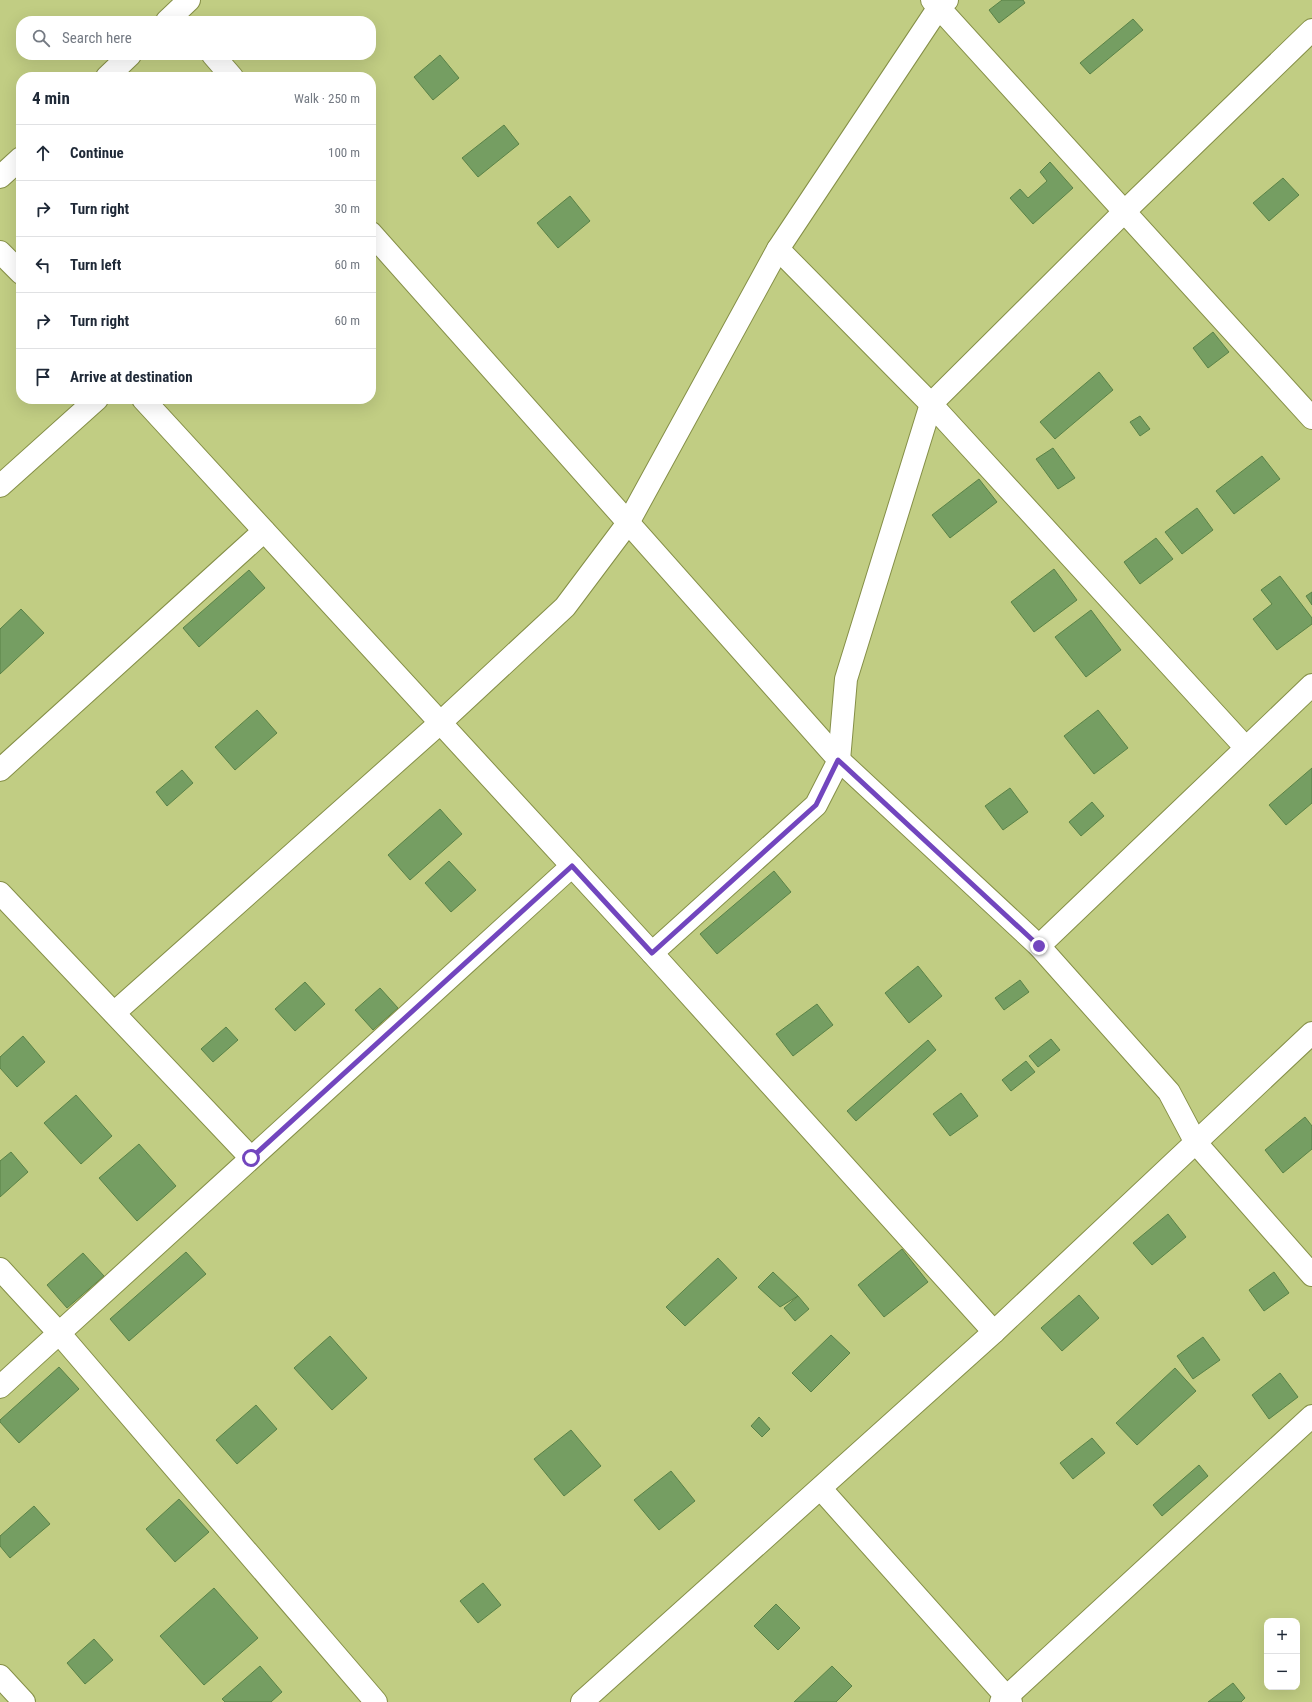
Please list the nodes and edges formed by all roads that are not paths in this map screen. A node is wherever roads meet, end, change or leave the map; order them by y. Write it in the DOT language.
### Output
graph roads {
  1 [pos="939,2"];
  2 [pos="1312,30"];
  3 [pos="125,60"];
  4 [pos="217,60"];
  5 [pos="112,72"];
  6 [pos="228,72"];
  7 [pos="16,163"];
  8 [pos="0,177"];
  9 [pos="1125,211"];
  10 [pos="376,240"];
  11 [pos="778,249"];
  12 [pos="0,252"];
  13 [pos="16,268"];
  14 [pos="91,404"];
  15 [pos="148,404"];
  16 [pos="931,404"];
  17 [pos="1312,418"];
  18 [pos="0,486"];
  19 [pos="628,523"];
  20 [pos="264,531"];
  21 [pos="1312,685"];
  22 [pos="440,722"];
  23 [pos="1246,748"];
  24 [pos="838,760"];
  25 [pos="0,770"];
  26 [pos="572,866"];
  27 [pos="0,893"];
  28 [pos="1039,946"];
  29 [pos="652,953"];
  30 [pos="114,1013"];
  31 [pos="1312,1033"];
  32 [pos="1196,1143"];
  33 [pos="251,1158"];
  34 [pos="0,1268"];
  35 [pos="1312,1275"];
  36 [pos="994,1332"];
  37 [pos="59,1334"];
  38 [pos="0,1387"];
  39 [pos="1312,1416"];
  40 [pos="821,1489"];
  41 [pos="0,1676"];
  42 [pos="1006,1700"];
  43 [pos="24,1702"];
  44 [pos="376,1702"];
  45 [pos="582,1702"];
  1 -- 9 [label="street"];
  1 -- 11 [label="street"];
  2 -- 9 [label="street"];
  3 -- 5 [label="street"];
  4 -- 6 [label="street"];
  7 -- 8 [label="street"];
  9 -- 16 [label="street"];
  9 -- 17 [label="street"];
  10 -- 19 [label="street"];
  11 -- 16 [label="street"];
  11 -- 19 [label="street"];
  12 -- 13 [label="street"];
  14 -- 18 [label="street"];
  15 -- 20 [label="street"];
  16 -- 23 [label="street"];
  16 -- 24 [label="street"];
  19 -- 22 [label="street"];
  19 -- 24 [label="street"];
  20 -- 22 [label="street"];
  20 -- 25 [label="street"];
  21 -- 23 [label="street"];
  22 -- 26 [label="street"];
  22 -- 30 [label="street"];
  23 -- 28 [label="street"];
  24 -- 28 [label="street"];
  24 -- 29 [label="street"];
  26 -- 29 [label="street"];
  26 -- 33 [label="street"];
  27 -- 30 [label="street"];
  28 -- 32 [label="street"];
  29 -- 36 [label="street"];
  30 -- 33 [label="street"];
  31 -- 32 [label="street"];
  32 -- 35 [label="street"];
  32 -- 36 [label="street"];
  33 -- 37 [label="street"];
  34 -- 37 [label="street"];
  36 -- 40 [label="street"];
  37 -- 38 [label="street"];
  37 -- 44 [label="street"];
  39 -- 42 [label="street"];
  40 -- 42 [label="street"];
  40 -- 45 [label="street"];
  41 -- 43 [label="street"];
}
